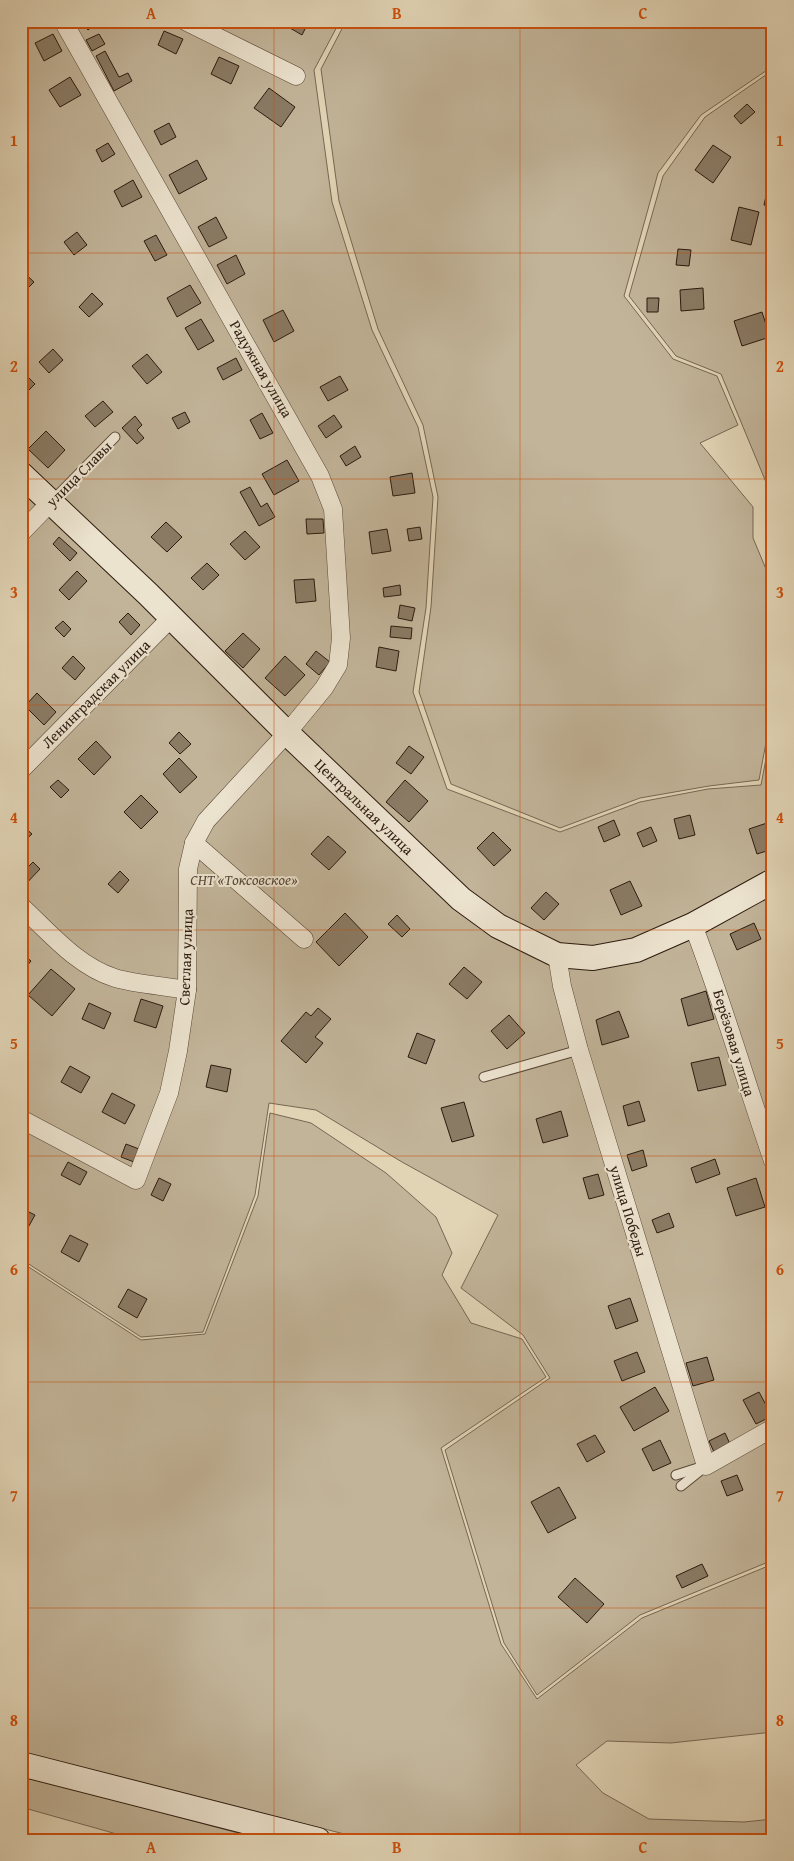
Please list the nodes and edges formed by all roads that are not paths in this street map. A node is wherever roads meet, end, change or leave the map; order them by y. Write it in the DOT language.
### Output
graph roads {
  1 [pos="63,21"];
  2 [pos="185,21"];
  3 [pos="296,76"];
  4 [pos="115,437"];
  5 [pos="21,474"];
  6 [pos="51,502"];
  7 [pos="21,533"];
  8 [pos="171,618"];
  9 [pos="287,733"];
  10 [pos="21,770"];
  11 [pos="194,843"];
  12 [pos="773,881"];
  13 [pos="21,906"];
  14 [pos="693,925"];
  15 [pos="304,939"];
  16 [pos="557,955"];
  17 [pos="187,990"];
  18 [pos="579,1050"];
  19 [pos="484,1077"];
  20 [pos="21,1119"];
  21 [pos="773,1161"];
  22 [pos="773,1428"];
  23 [pos="706,1466"];
  24 [pos="676,1475"];
  25 [pos="681,1486"];
  26 [pos="21,1764"];
  27 [pos="318,1840"];
  1 -- 9 [label="street, Радужная улица"];
  2 -- 3 [label="street"];
  4 -- 6 [label="lane, улица Славы"];
  5 -- 6 [label="street, Центральная улица"];
  6 -- 7 [label="street, улица Славы"];
  6 -- 8 [label="street, Центральная улица"];
  8 -- 9 [label="street, Центральная улица"];
  8 -- 10 [label="street, Ленинградская улица"];
  9 -- 11 [label="street, Светлая улица"];
  9 -- 16 [label="street, Центральная улица"];
  11 -- 15 [label="street"];
  11 -- 17 [label="street, Светлая улица"];
  12 -- 14 [label="street, Центральная улица"];
  13 -- 17 [label="street"];
  14 -- 16 [label="street, Центральная улица"];
  14 -- 21 [label="street, Берёзовая улица"];
  16 -- 18 [label="street, улица Победы"];
  17 -- 20 [label="street, Светлая улица"];
  18 -- 19 [label="lane"];
  18 -- 23 [label="street, улица Победы"];
  22 -- 23 [label="street"];
  23 -- 24 [label="lane"];
  23 -- 25 [label="lane"];
  26 -- 27 [label="street"];
}
